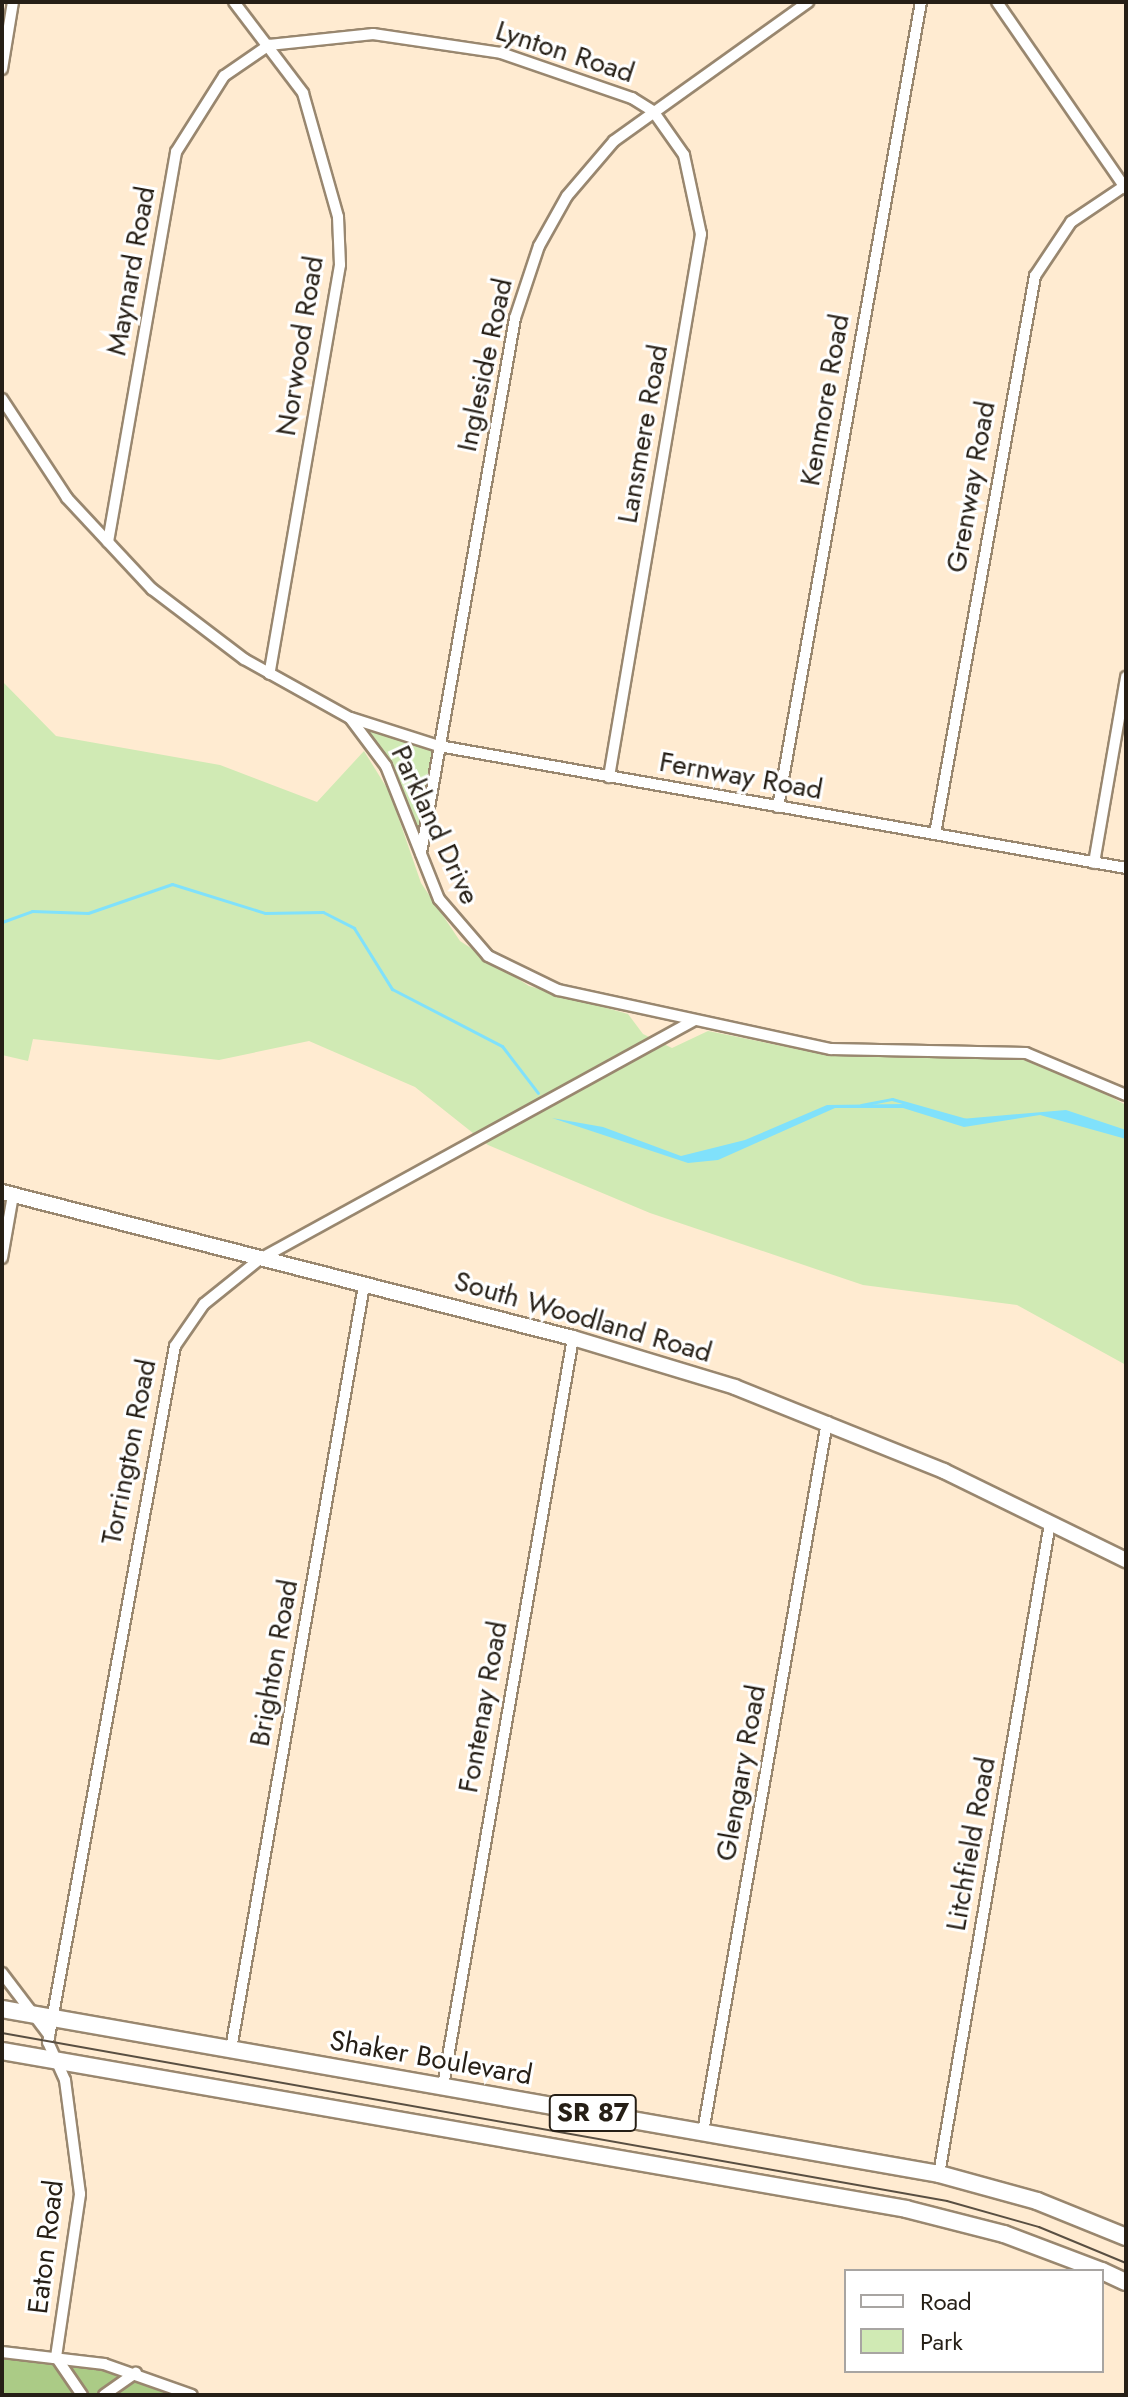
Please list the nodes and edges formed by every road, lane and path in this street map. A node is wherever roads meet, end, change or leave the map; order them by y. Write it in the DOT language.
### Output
graph roads {
  1 [pos="13,2"];
  2 [pos="234,2"];
  3 [pos="808,2"];
  4 [pos="921,2"];
  5 [pos="997,2"];
  6 [pos="269,45"];
  7 [pos="2,69"];
  8 [pos="653,111"];
  9 [pos="1125,186"];
  10 [pos="2,399"];
  11 [pos="108,542"];
  12 [pos="269,674"];
  13 [pos="1126,677"];
  14 [pos="350,718"];
  15 [pos="439,746"];
  16 [pos="609,777"];
  17 [pos="778,807"];
  18 [pos="935,834"];
  19 [pos="420,859"];
  20 [pos="1094,863"];
  21 [pos="1126,868"];
  22 [pos="694,1020"];
  23 [pos="1126,1095"];
  24 [pos="8,1193"];
  25 [pos="2,1258"];
  26 [pos="260,1259"];
  27 [pos="364,1285"];
  28 [pos="573,1338"];
  29 [pos="827,1422"];
  30 [pos="1050,1523"];
  31 [pos="1126,1560"];
  32 [pos="2,1973"];
  33 [pos="2,2009"];
  34 [pos="33,2014"];
  35 [pos="53,2018"];
  36 [pos="49,2035"];
  37 [pos="231,2049"];
  38 [pos="2,2051"];
  39 [pos="55,2061"];
  40 [pos="443,2086"];
  41 [pos="703,2132"];
  42 [pos="939,2174"];
  43 [pos="1126,2237"];
  44 [pos="1097,2269"];
  45 [pos="1104,2272"];
  46 [pos="1126,2282"];
  47 [pos="2,2352"];
  48 [pos="56,2357"];
  49 [pos="136,2373"];
  50 [pos="82,2395"];
  51 [pos="104,2395"];
  52 [pos="192,2395"];
  1 -- 7 [label="street"];
  2 -- 6 [label="street, Norwood Road"];
  3 -- 8 [label="street, Ingleside Road"];
  4 -- 17 [label="street, Kenmore Road"];
  5 -- 9 [label="street"];
  6 -- 8 [label="street, Lynton Road"];
  6 -- 11 [label="street, Maynard Road"];
  6 -- 12 [label="street, Norwood Road"];
  8 -- 15 [label="street, Ingleside Road"];
  8 -- 16 [label="street, Lansmere Road"];
  9 -- 18 [label="street, Grenway Road"];
  10 -- 11 [label="street, Parkland Drive"];
  11 -- 12 [label="street, Parkland Drive"];
  12 -- 14 [label="street, Parkland Drive"];
  13 -- 20 [label="street"];
  14 -- 15 [label="street, Fernway Road"];
  14 -- 19 [label="street, Parkland Drive"];
  15 -- 16 [label="street, Fernway Road"];
  15 -- 19 [label="street, Ingleside Road"];
  16 -- 17 [label="street, Fernway Road"];
  17 -- 18 [label="street, Fernway Road"];
  18 -- 20 [label="street, Fernway Road"];
  19 -- 22 [label="street, Parkland Drive"];
  20 -- 21 [label="street, Fernway Road"];
  22 -- 23 [label="street, Parkland Drive"];
  22 -- 26 [label="street, Torrington Road"];
  24 -- 25 [label="street"];
  24 -- 26 [label="street, South Woodland Road"];
  26 -- 27 [label="street, South Woodland Road"];
  26 -- 35 [label="street, Torrington Road"];
  27 -- 28 [label="street, South Woodland Road"];
  27 -- 37 [label="street, Brighton Road"];
  28 -- 29 [label="street, South Woodland Road"];
  28 -- 40 [label="street, Fontenay Road"];
  29 -- 30 [label="street, South Woodland Road"];
  29 -- 41 [label="street, Glengary Road"];
  30 -- 31 [label="street, South Woodland Road"];
  30 -- 42 [label="street, Litchfield Road"];
  32 -- 34 [label="street, Eaton Road"];
  33 -- 34 [label="main road, Shaker Boulevard / SR 87"];
  34 -- 35 [label="main road, Shaker Boulevard / SR 87"];
  34 -- 36 [label="street, Eaton Road"];
  35 -- 36 [label="street, Torrington Road"];
  35 -- 37 [label="main road, Shaker Boulevard / SR 87"];
  36 -- 39 [label="street, Eaton Road"];
  37 -- 40 [label="main road, Shaker Boulevard / SR 87"];
  38 -- 39 [label="main road, SR 87"];
  39 -- 44 [label="main road, SR 87"];
  39 -- 48 [label="street, Eaton Road"];
  40 -- 41 [label="main road, Shaker Boulevard / SR 87"];
  41 -- 42 [label="main road, Shaker Boulevard / SR 87"];
  42 -- 43 [label="main road, Shaker Boulevard / SR 87"];
  45 -- 46 [label="main road, SR 87"];
  47 -- 48 [label="street"];
  48 -- 49 [label="street"];
  48 -- 50 [label="street, Eaton Road"];
  49 -- 51 [label="street"];
  49 -- 52 [label="street"];
}
